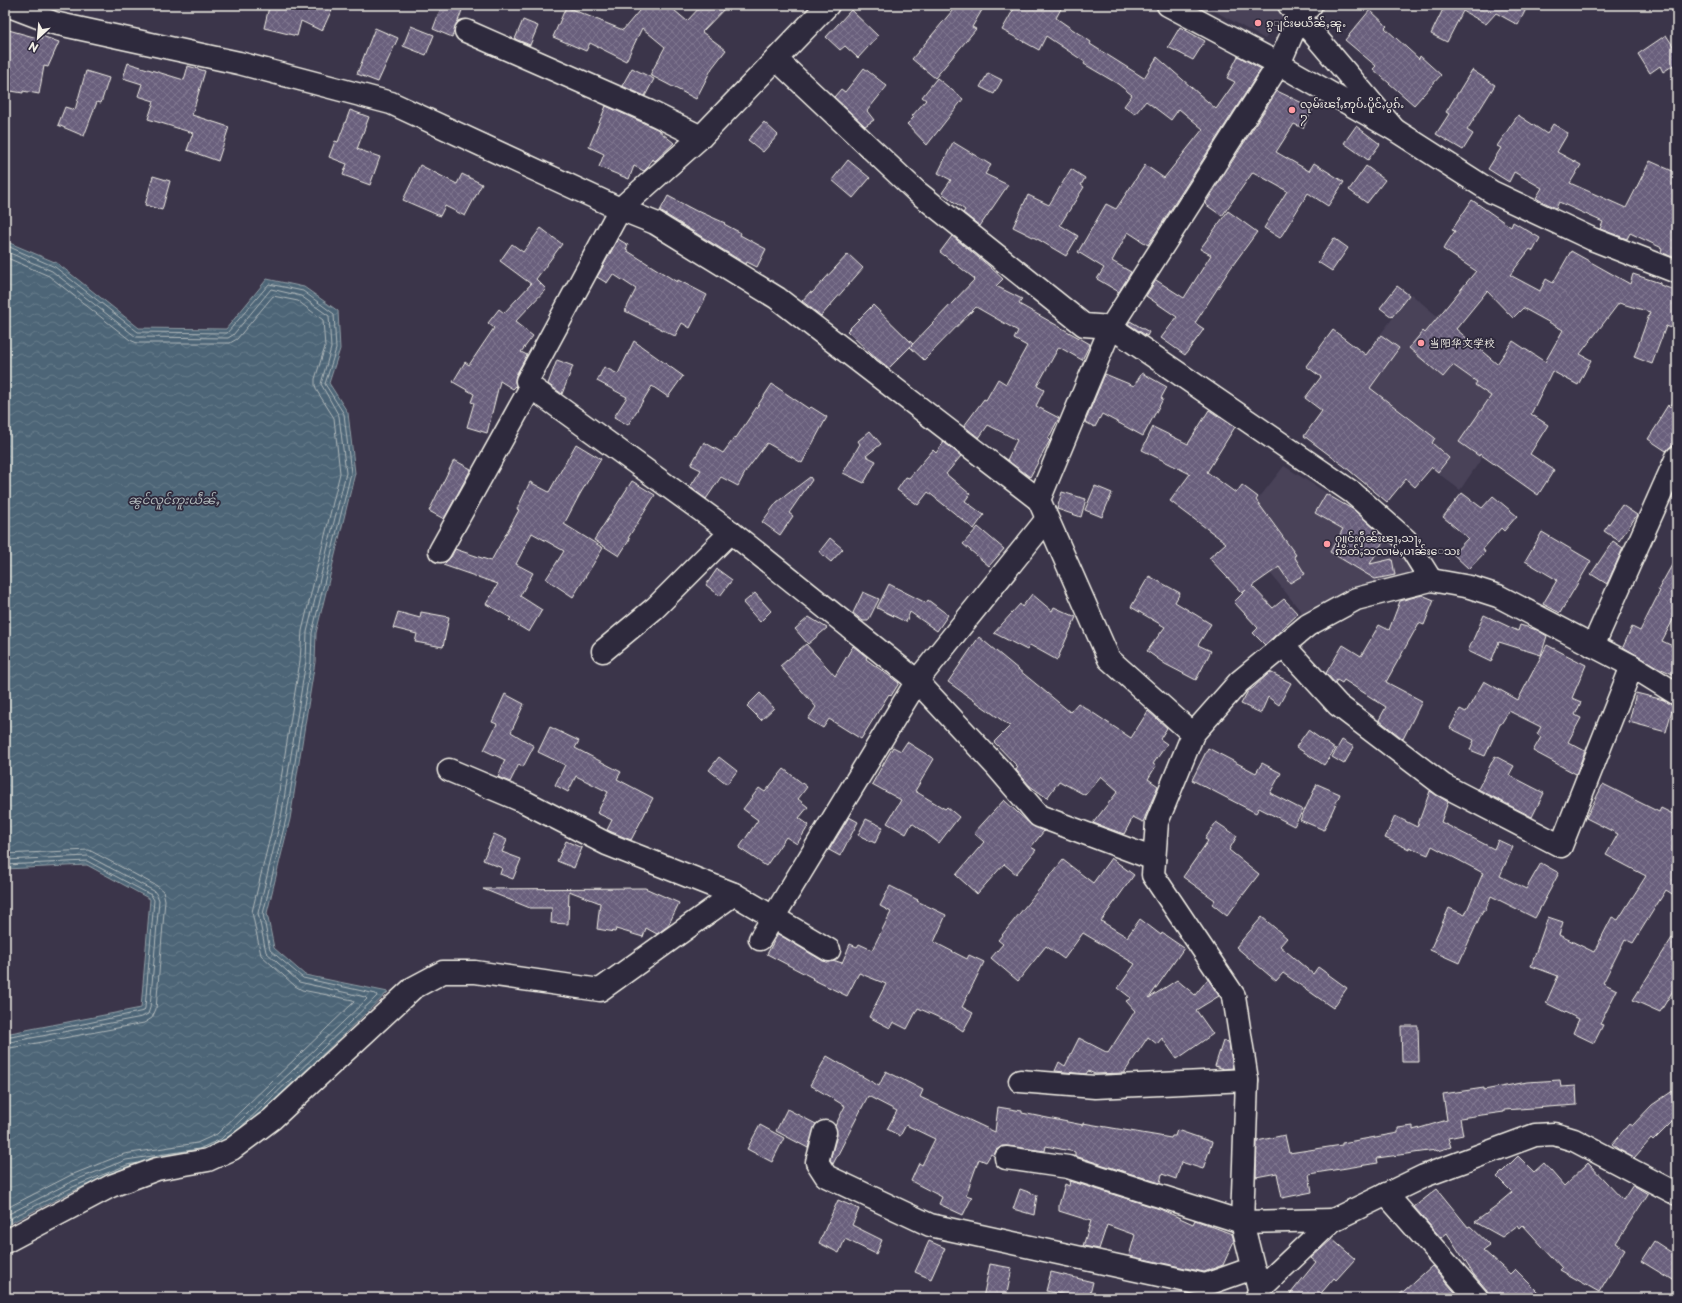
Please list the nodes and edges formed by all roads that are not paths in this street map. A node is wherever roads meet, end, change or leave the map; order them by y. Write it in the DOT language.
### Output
graph roads {
  1 [pos="7,5"];
  2 [pos="828,5"];
  3 [pos="1168,5"];
  4 [pos="1299,9"];
  5 [pos="466,31"];
  6 [pos="776,59"];
  7 [pos="1278,64"];
  8 [pos="1395,130"];
  9 [pos="701,137"];
  10 [pos="620,209"];
  11 [pos="1677,272"];
  12 [pos="1111,327"];
  13 [pos="531,387"];
  14 [pos="1677,457"];
  15 [pos="1043,509"];
  16 [pos="731,532"];
  17 [pos="440,551"];
  18 [pos="1431,580"];
  19 [pos="1283,645"];
  20 [pos="1593,646"];
  21 [pos="603,651"];
  22 [pos="1632,666"];
  23 [pos="916,681"];
  24 [pos="1677,694"];
  25 [pos="1193,734"];
  26 [pos="449,770"];
  27 [pos="1154,859"];
  28 [pos="734,894"];
  29 [pos="773,918"];
  30 [pos="760,939"];
  31 [pos="829,950"];
  32 [pos="1247,1080"];
  33 [pos="1020,1081"];
  34 [pos="825,1132"];
  35 [pos="1006,1158"];
  36 [pos="1677,1193"];
  37 [pos="1386,1194"];
  38 [pos="1333,1220"];
  39 [pos="1242,1222"];
  40 [pos="5,1242"];
  41 [pos="1253,1268"];
  42 [pos="1258,1294"];
  43 [pos="1477,1298"];
  1 -- 10 [label="street"];
  2 -- 6 [label="street"];
  3 -- 7 [label="street"];
  4 -- 7 [label="street"];
  4 -- 8 [label="street"];
  5 -- 9 [label="street"];
  6 -- 9 [label="street"];
  6 -- 12 [label="street"];
  7 -- 8 [label="street"];
  7 -- 12 [label="street"];
  8 -- 11 [label="street"];
  9 -- 10 [label="street"];
  10 -- 13 [label="street"];
  10 -- 15 [label="street"];
  12 -- 15 [label="street"];
  12 -- 18 [label="street"];
  13 -- 16 [label="street"];
  13 -- 17 [label="street"];
  14 -- 20 [label="street"];
  15 -- 23 [label="street"];
  15 -- 25 [label="street"];
  16 -- 21 [label="street"];
  16 -- 23 [label="street"];
  18 -- 19 [label="street"];
  18 -- 20 [label="street"];
  19 -- 22 [label="street"];
  19 -- 25 [label="street"];
  20 -- 22 [label="street"];
  22 -- 24 [label="street"];
  23 -- 27 [label="street"];
  23 -- 29 [label="street"];
  25 -- 27 [label="street"];
  26 -- 28 [label="street"];
  27 -- 32 [label="street"];
  28 -- 29 [label="street"];
  28 -- 40 [label="street"];
  29 -- 30 [label="street"];
  29 -- 31 [label="street"];
  32 -- 33 [label="street"];
  32 -- 39 [label="street"];
  34 -- 41 [label="street"];
  35 -- 39 [label="street"];
  36 -- 37 [label="street"];
  37 -- 38 [label="street"];
  37 -- 43 [label="street"];
  38 -- 39 [label="street"];
  38 -- 42 [label="street"];
  39 -- 41 [label="street"];
  41 -- 42 [label="street"];
}
